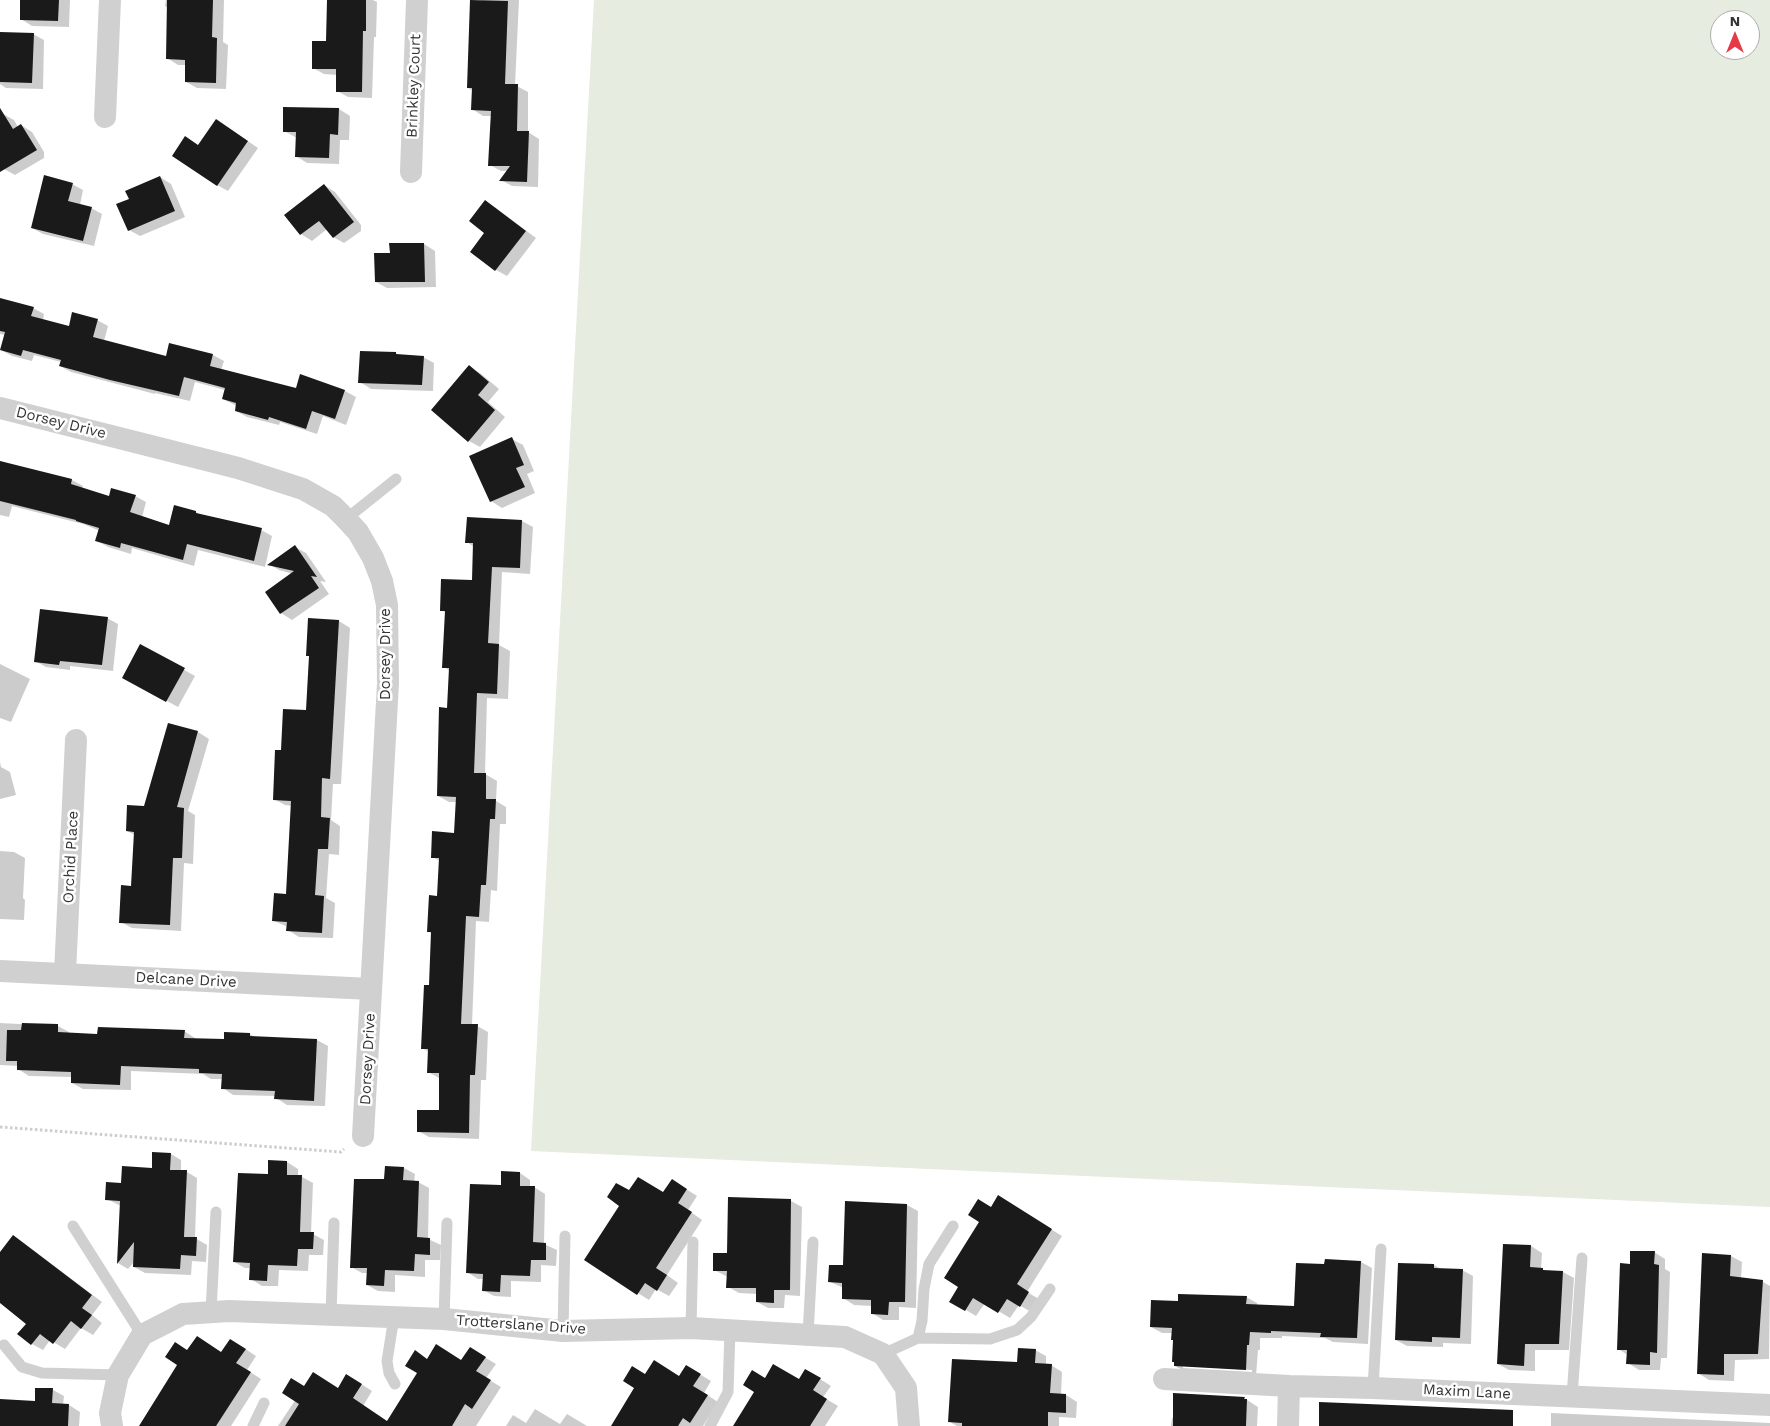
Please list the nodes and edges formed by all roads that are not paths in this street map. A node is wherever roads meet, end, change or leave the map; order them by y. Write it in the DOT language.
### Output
graph roads {
  1 [pos="110,0"];
  2 [pos="417,0"];
  3 [pos="105,117"];
  4 [pos="412,172"];
  5 [pos="0,408"];
  6 [pos="396,479"];
  7 [pos="346,519"];
  8 [pos="76,740"];
  9 [pos="0,971"];
  10 [pos="65,973"];
  11 [pos="372,989"];
  12 [pos="364,1136"];
  13 [pos="216,1212"];
  14 [pos="334,1223"];
  15 [pos="447,1223"];
  16 [pos="73,1226"];
  17 [pos="953,1226"];
  18 [pos="565,1236"];
  19 [pos="694,1242"];
  20 [pos="813,1242"];
  21 [pos="1381,1249"];
  22 [pos="1582,1258"];
  23 [pos="1050,1289"];
  24 [pos="211,1312"];
  25 [pos="331,1315"];
  26 [pos="394,1317"];
  27 [pos="444,1319"];
  28 [pos="691,1328"];
  29 [pos="730,1330"];
  30 [pos="563,1331"];
  31 [pos="808,1335"];
  32 [pos="142,1336"];
  33 [pos="918,1338"];
  34 [pos="4,1345"];
  35 [pos="883,1354"];
  36 [pos="118,1375"];
  37 [pos="1164,1379"];
  38 [pos="395,1384"];
  39 [pos="1289,1386"];
  40 [pos="1373,1388"];
  41 [pos="1572,1396"];
  42 [pos="264,1403"];
  43 [pos="1770,1405"];
  44 [pos="112,1426"];
  45 [pos="253,1426"];
  46 [pos="710,1426"];
  47 [pos="909,1426"];
  48 [pos="1288,1426"];
  1 -- 3 [label="street"];
  2 -- 4 [label="street, Brinkley Court"];
  5 -- 7 [label="street, Dorsey Drive"];
  6 -- 7 [label="lane"];
  7 -- 11 [label="street, Dorsey Drive"];
  8 -- 10 [label="street, Orchid Place"];
  9 -- 10 [label="street, Delcane Drive"];
  10 -- 11 [label="street, Delcane Drive"];
  11 -- 12 [label="street, Dorsey Drive"];
  13 -- 24 [label="lane"];
  14 -- 25 [label="lane"];
  15 -- 27 [label="lane"];
  16 -- 32 [label="lane"];
  17 -- 33 [label="lane"];
  18 -- 30 [label="lane"];
  19 -- 28 [label="lane"];
  20 -- 31 [label="lane"];
  21 -- 40 [label="lane"];
  22 -- 41 [label="lane"];
  23 -- 33 [label="lane"];
  24 -- 25 [label="street, Trotterslane Drive"];
  24 -- 32 [label="street, Trotterslane Drive"];
  25 -- 26 [label="street, Trotterslane Drive"];
  26 -- 27 [label="street, Trotterslane Drive"];
  26 -- 38 [label="lane"];
  27 -- 30 [label="street, Trotterslane Drive"];
  28 -- 29 [label="street, Trotterslane Drive"];
  28 -- 30 [label="street, Trotterslane Drive"];
  29 -- 31 [label="street, Trotterslane Drive"];
  29 -- 46 [label="lane"];
  31 -- 35 [label="street, Trotterslane Drive"];
  32 -- 36 [label="street"];
  33 -- 35 [label="lane"];
  34 -- 36 [label="lane"];
  35 -- 47 [label="street"];
  36 -- 44 [label="street"];
  37 -- 39 [label="street, Maxim Lane"];
  39 -- 40 [label="street, Maxim Lane"];
  39 -- 48 [label="street"];
  40 -- 41 [label="street, Maxim Lane"];
  41 -- 43 [label="street, Maxim Lane"];
  42 -- 45 [label="lane"];
}
